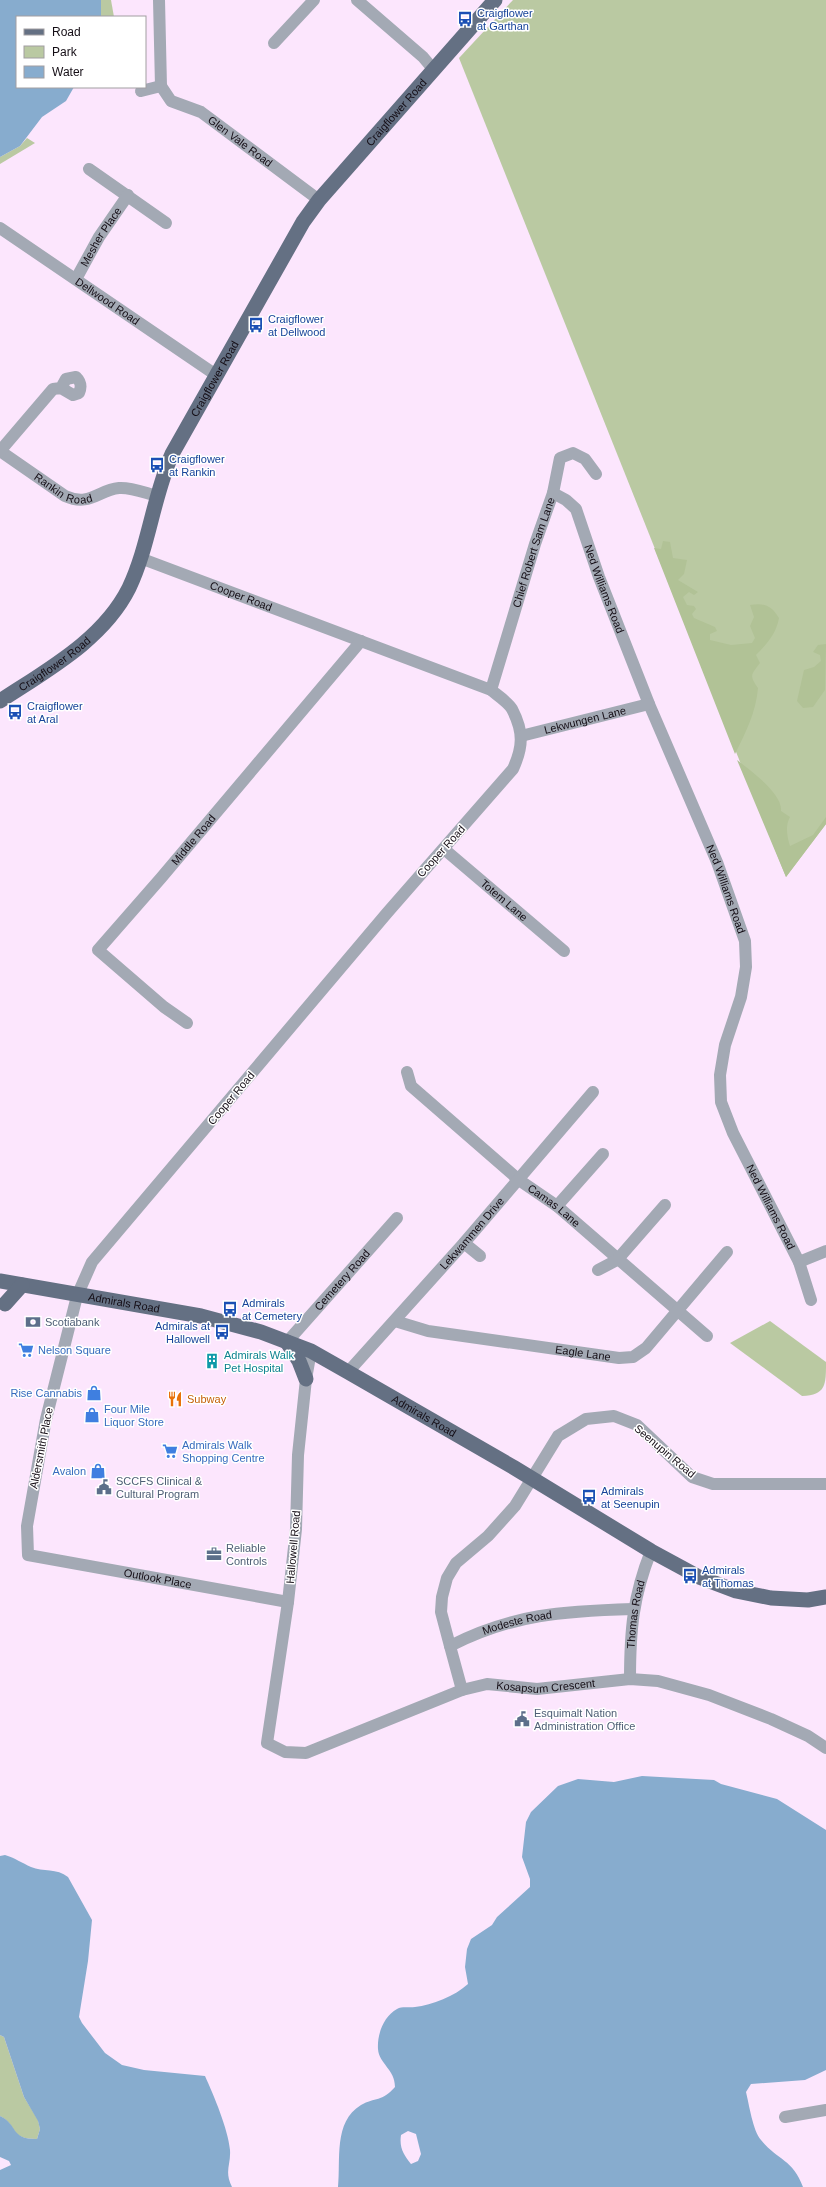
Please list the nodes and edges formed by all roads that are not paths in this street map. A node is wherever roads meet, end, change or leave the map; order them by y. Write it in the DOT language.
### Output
graph roads {
  1 [pos="159,0"];
  2 [pos="314,0"];
  3 [pos="357,0"];
  4 [pos="495,0"];
  5 [pos="274,43"];
  6 [pos="433,69"];
  7 [pos="161,86"];
  8 [pos="140,91"];
  9 [pos="89,169"];
  10 [pos="128,195"];
  11 [pos="320,200"];
  12 [pos="166,223"];
  13 [pos="0,228"];
  14 [pos="76,279"];
  15 [pos="216,375"];
  16 [pos="61,388"];
  17 [pos="0,451"];
  18 [pos="596,474"];
  19 [pos="553,493"];
  20 [pos="157,496"];
  21 [pos="140,558"];
  22 [pos="361,641"];
  23 [pos="491,690"];
  24 [pos="0,701"];
  25 [pos="649,704"];
  26 [pos="521,736"];
  27 [pos="444,849"];
  28 [pos="564,951"];
  29 [pos="187,1023"];
  30 [pos="407,1072"];
  31 [pos="593,1092"];
  32 [pos="603,1154"];
  33 [pos="519,1180"];
  34 [pos="665,1205"];
  35 [pos="557,1206"];
  36 [pos="397,1218"];
  37 [pos="464,1242"];
  38 [pos="826,1250"];
  39 [pos="727,1252"];
  40 [pos="480,1256"];
  41 [pos="617,1260"];
  42 [pos="799,1262"];
  43 [pos="598,1270"];
  44 [pos="0,1281"];
  45 [pos="22,1285"];
  46 [pos="0,1287"];
  47 [pos="77,1296"];
  48 [pos="811,1300"];
  49 [pos="678,1312"];
  50 [pos="395,1321"];
  51 [pos="707,1336"];
  52 [pos="287,1342"];
  53 [pos="311,1351"];
  54 [pos="348,1372"];
  55 [pos="306,1379"];
  56 [pos="532,1479"];
  57 [pos="826,1484"];
  58 [pos="651,1551"];
  59 [pos="28,1555"];
  60 [pos="826,1597"];
  61 [pos="288,1602"];
  62 [pos="633,1609"];
  63 [pos="450,1646"];
  64 [pos="630,1679"];
  65 [pos="462,1690"];
  66 [pos="266,1743"];
  67 [pos="826,1748"];
  68 [pos="826,2110"];
  69 [pos="785,2117"];
  1 -- 7 [label="street"];
  2 -- 5 [label="street"];
  3 -- 6 [label="street"];
  4 -- 6 [label="main road, Craigflower Road"];
  6 -- 11 [label="main road, Craigflower Road"];
  7 -- 8 [label="street"];
  7 -- 11 [label="street, Glen Vale Road"];
  9 -- 10 [label="street, Mesher Place"];
  10 -- 12 [label="street, Mesher Place"];
  10 -- 14 [label="street, Mesher Place"];
  11 -- 15 [label="main road, Craigflower Road"];
  13 -- 14 [label="street, Dellwood Road"];
  14 -- 15 [label="street, Dellwood Road"];
  15 -- 20 [label="main road, Craigflower Road"];
  16 -- 17 [label="street"];
  17 -- 20 [label="street, Rankin Road"];
  18 -- 19 [label="street, Chief Robert Sam Lane"];
  19 -- 23 [label="street, Chief Robert Sam Lane"];
  19 -- 25 [label="street, Ned Williams Road"];
  20 -- 21 [label="main road, Craigflower Road"];
  21 -- 22 [label="street, Cooper Road"];
  21 -- 24 [label="main road, Craigflower Road"];
  22 -- 23 [label="street, Cooper Road"];
  22 -- 29 [label="street, Middle Road"];
  23 -- 26 [label="street, Cooper Road"];
  25 -- 26 [label="street, Lekwungen Lane"];
  25 -- 42 [label="street, Ned Williams Road"];
  26 -- 27 [label="street, Cooper Road"];
  27 -- 28 [label="street, Totem Lane"];
  27 -- 47 [label="street, Cooper Road"];
  30 -- 33 [label="street, Camas Lane"];
  31 -- 33 [label="street, Lekwammen Drive"];
  32 -- 35 [label="street"];
  33 -- 35 [label="street, Camas Lane"];
  33 -- 37 [label="street, Lekwammen Drive"];
  34 -- 41 [label="street"];
  35 -- 41 [label="street, Camas Lane"];
  36 -- 52 [label="street, Cemetery Road"];
  37 -- 40 [label="street"];
  37 -- 50 [label="street, Lekwammen Drive"];
  38 -- 42 [label="street"];
  39 -- 49 [label="street, Eagle Lane"];
  41 -- 43 [label="street"];
  41 -- 49 [label="street, Camas Lane"];
  42 -- 48 [label="street, Ned Williams Road"];
  44 -- 45 [label="main road, Admirals Road"];
  45 -- 46 [label="main road"];
  45 -- 47 [label="main road, Admirals Road"];
  47 -- 52 [label="main road, Admirals Road"];
  47 -- 59 [label="street, Aldersmith Place"];
  49 -- 50 [label="street, Eagle Lane"];
  49 -- 51 [label="street, Camas Lane"];
  50 -- 54 [label="street, Lekwammen Drive"];
  52 -- 53 [label="main road, Admirals Road"];
  52 -- 55 [label="main road"];
  53 -- 54 [label="main road, Admirals Road"];
  53 -- 55 [label="street, Hallowell Road"];
  54 -- 56 [label="main road, Admirals Road"];
  55 -- 61 [label="street, Hallowell Road"];
  56 -- 57 [label="street, Seenupin Road"];
  56 -- 58 [label="main road, Admirals Road"];
  56 -- 63 [label="street, Seenupin Road"];
  58 -- 60 [label="main road, Admirals Road"];
  58 -- 62 [label="street, Thomas Road"];
  59 -- 61 [label="street, Outlook Place"];
  61 -- 66 [label="street, Hallowell Road"];
  62 -- 63 [label="street, Modeste Road"];
  62 -- 64 [label="street, Thomas Road"];
  63 -- 65 [label="street"];
  64 -- 65 [label="street, Kosapsum Crescent"];
  64 -- 67 [label="street, Kosapsum Crescent"];
  65 -- 66 [label="street, Kosapsum Crescent"];
  68 -- 69 [label="street"];
}
